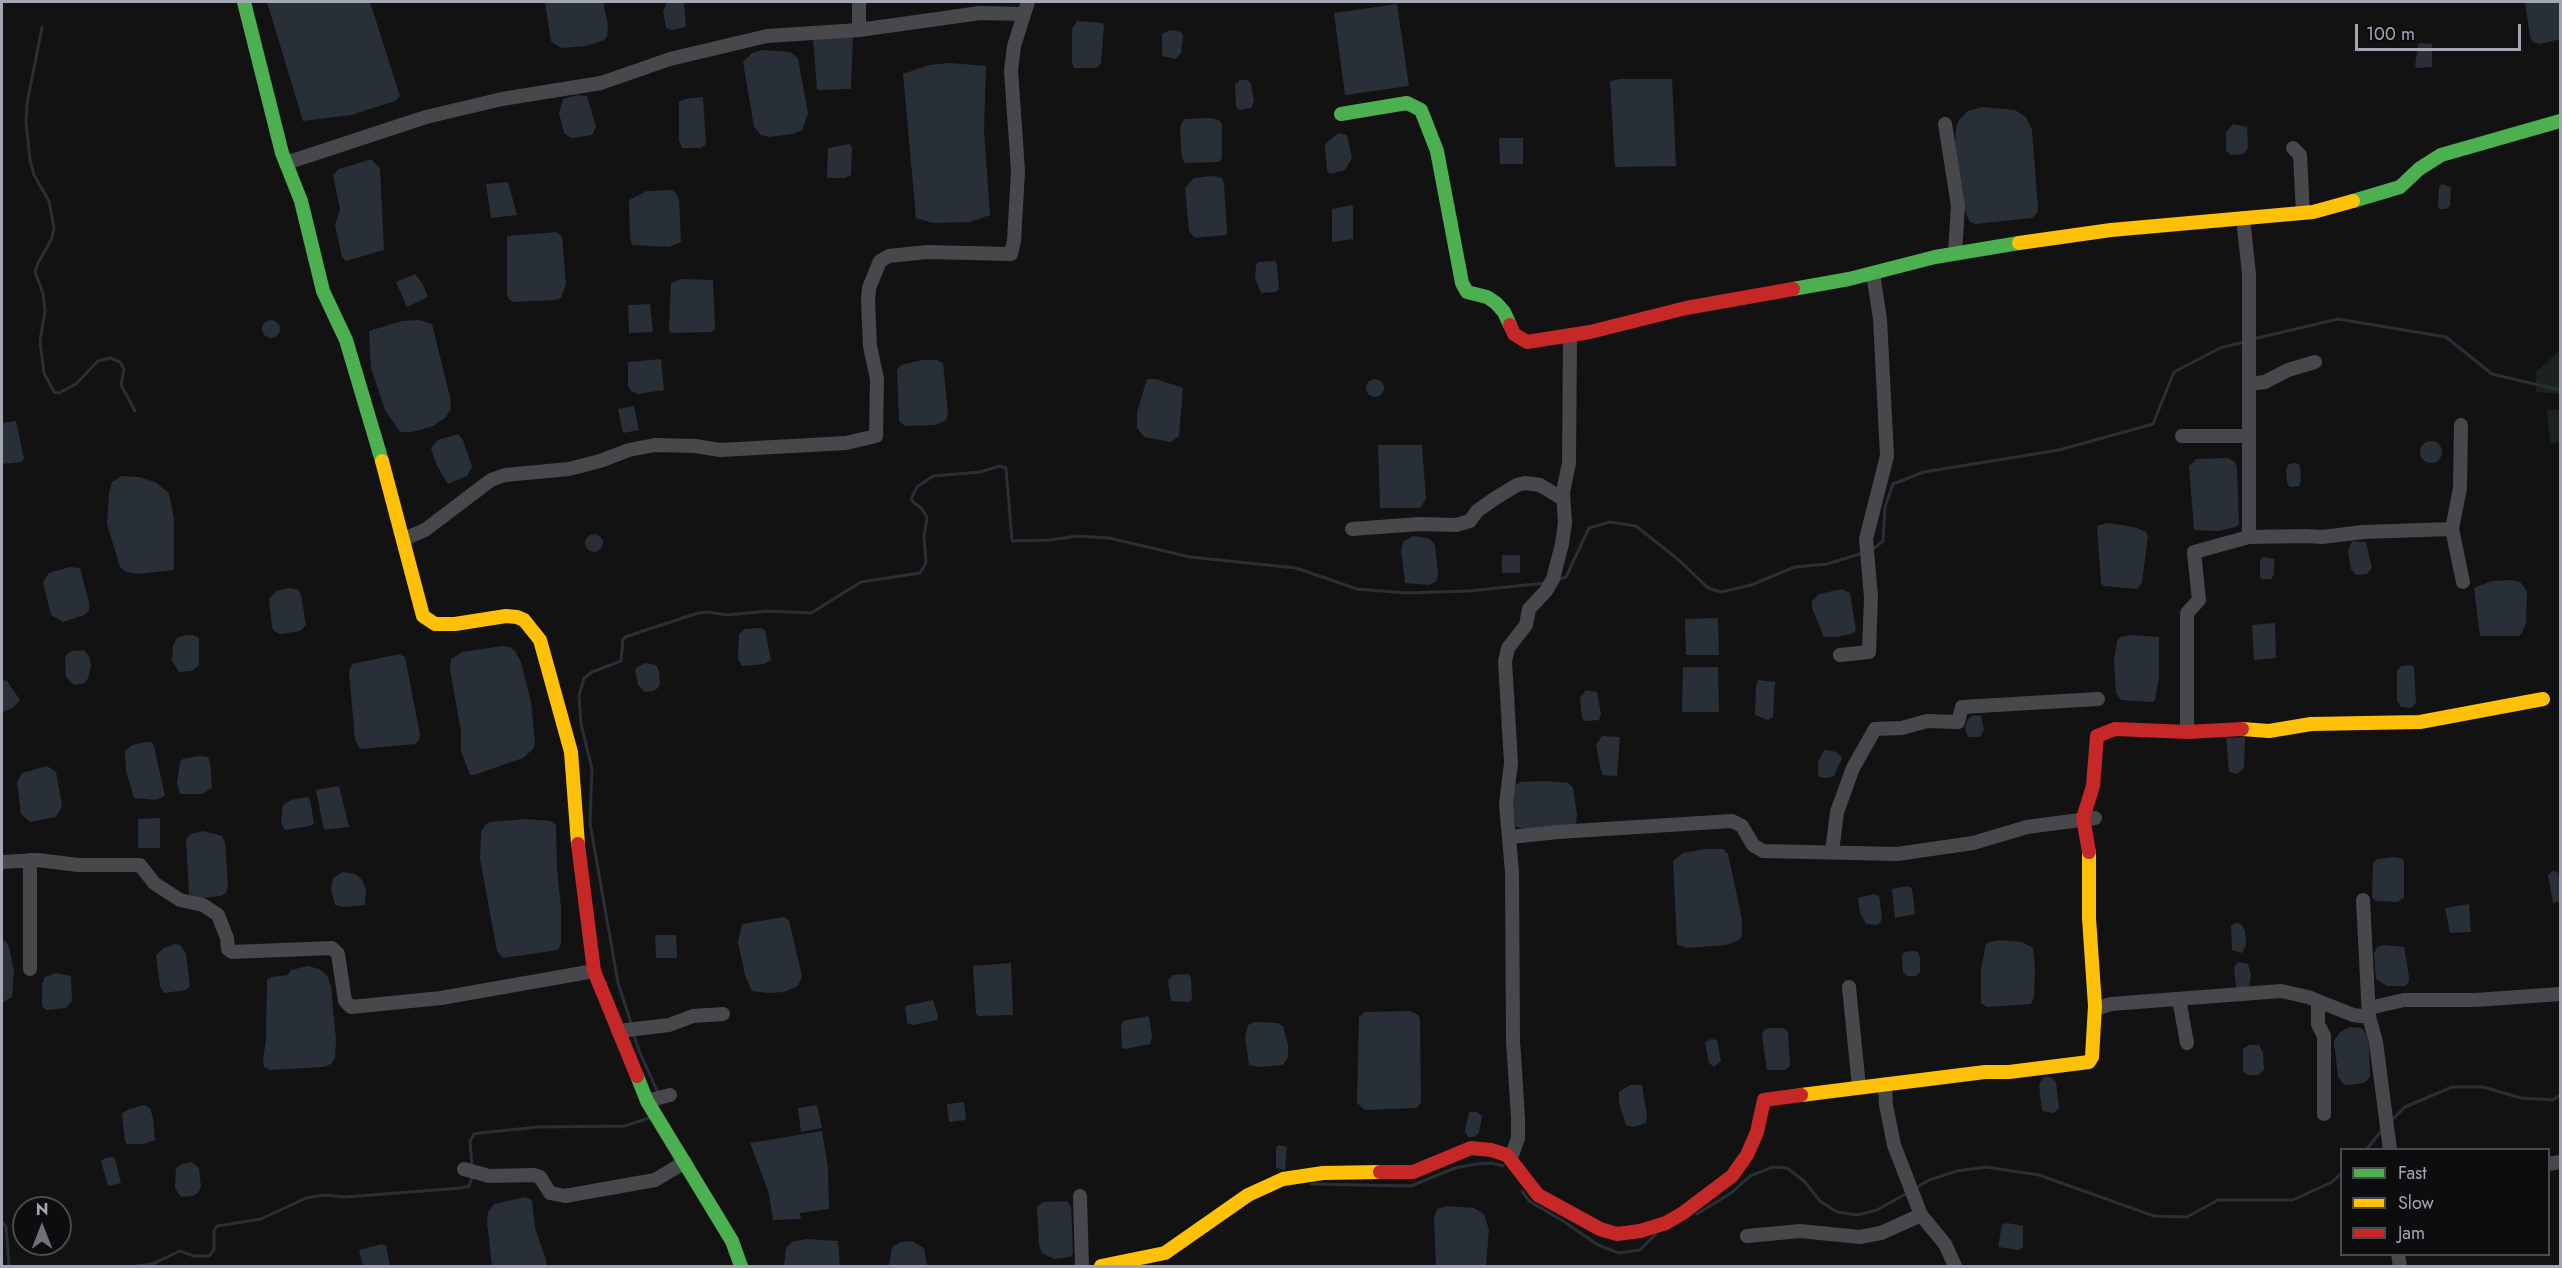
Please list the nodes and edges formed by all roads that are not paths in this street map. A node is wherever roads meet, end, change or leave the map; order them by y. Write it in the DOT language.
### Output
graph roads {
  1 [pos="244,2"];
  2 [pos="859,2"];
  3 [pos="1026,8"];
  4 [pos="859,30"];
  5 [pos="1341,114"];
  6 [pos="2560,121"];
  7 [pos="1945,124"];
  8 [pos="2293,148"];
  9 [pos="286,163"];
  10 [pos="2303,213"];
  11 [pos="2243,218"];
  12 [pos="1955,253"];
  13 [pos="1873,273"];
  14 [pos="1570,337"];
  15 [pos="2315,362"];
  16 [pos="2249,384"];
  17 [pos="2461,425"];
  18 [pos="2182,436"];
  19 [pos="2248,436"];
  20 [pos="1563,500"];
  21 [pos="1352,529"];
  22 [pos="2452,529"];
  23 [pos="2249,537"];
  24 [pos="404,539"];
  25 [pos="2463,582"];
  26 [pos="1840,655"];
  27 [pos="2098,699"];
  28 [pos="2543,699"];
  29 [pos="2187,732"];
  30 [pos="2089,818"];
  31 [pos="1510,837"];
  32 [pos="1832,852"];
  33 [pos="30,860"];
  34 [pos="2,862"];
  35 [pos="2363,900"];
  36 [pos="30,969"];
  37 [pos="594,971"];
  38 [pos="1849,987"];
  39 [pos="2560,994"];
  40 [pos="2179,999"];
  41 [pos="2318,1001"];
  42 [pos="2095,1009"];
  43 [pos="2369,1012"];
  44 [pos="723,1014"];
  45 [pos="627,1030"];
  46 [pos="2187,1043"];
  47 [pos="1885,1084"];
  48 [pos="1859,1087"];
  49 [pos="2324,1113"];
  50 [pos="2390,1148"];
  51 [pos="1511,1158"];
  52 [pos="685,1161"];
  53 [pos="464,1169"];
  54 [pos="1080,1196"];
  55 [pos="1921,1215"];
  56 [pos="1747,1236"];
  57 [pos="1150,1262"];
  58 [pos="741,1266"];
  59 [pos="1082,1266"];
  60 [pos="1101,1266"];
  61 [pos="1955,1266"];
  1 -- 9 [label="street"];
  2 -- 4 [label="street"];
  3 -- 4 [label="street"];
  3 -- 24 [label="street"];
  4 -- 9 [label="street"];
  5 -- 14 [label="street"];
  6 -- 10 [label="street"];
  7 -- 12 [label="street"];
  8 -- 10 [label="street"];
  9 -- 24 [label="street"];
  10 -- 11 [label="street"];
  11 -- 12 [label="street"];
  11 -- 16 [label="street"];
  12 -- 13 [label="street"];
  13 -- 14 [label="street"];
  13 -- 26 [label="street"];
  14 -- 20 [label="street"];
  15 -- 16 [label="street"];
  16 -- 19 [label="street"];
  17 -- 22 [label="street"];
  18 -- 19 [label="street"];
  19 -- 23 [label="street"];
  20 -- 21 [label="street"];
  20 -- 31 [label="street"];
  22 -- 23 [label="street"];
  22 -- 25 [label="street"];
  23 -- 29 [label="street"];
  24 -- 37 [label="street"];
  27 -- 32 [label="street"];
  28 -- 29 [label="street"];
  29 -- 30 [label="street"];
  30 -- 32 [label="street"];
  30 -- 42 [label="street"];
  31 -- 32 [label="street"];
  31 -- 51 [label="street"];
  33 -- 34 [label="street"];
  33 -- 36 [label="street"];
  33 -- 37 [label="street"];
  35 -- 43 [label="street"];
  37 -- 45 [label="street"];
  38 -- 48 [label="street"];
  39 -- 43 [label="street"];
  40 -- 41 [label="street"];
  40 -- 42 [label="street"];
  40 -- 46 [label="street"];
  41 -- 43 [label="street"];
  41 -- 49 [label="street"];
  42 -- 47 [label="street"];
  43 -- 50 [label="street"];
  44 -- 45 [label="street"];
  45 -- 52 [label="street"];
  47 -- 48 [label="street"];
  47 -- 55 [label="street"];
  48 -- 51 [label="street"];
  51 -- 57 [label="street"];
  52 -- 53 [label="street"];
  52 -- 58 [label="street"];
  54 -- 59 [label="street"];
  55 -- 56 [label="street"];
  55 -- 61 [label="street"];
  57 -- 60 [label="street"];
}
